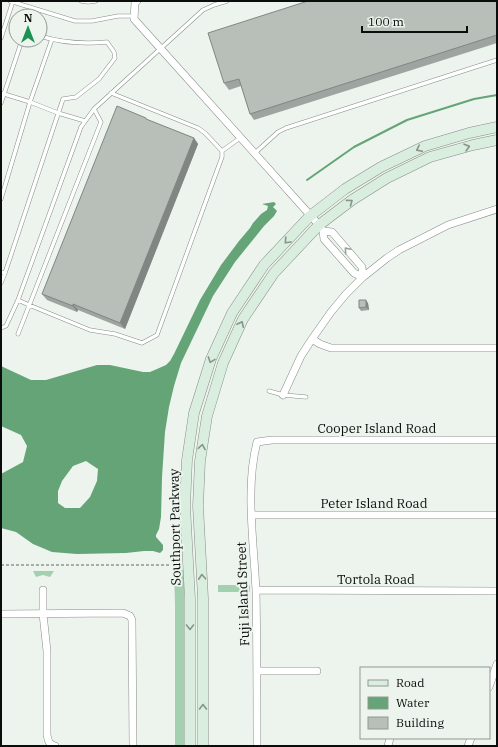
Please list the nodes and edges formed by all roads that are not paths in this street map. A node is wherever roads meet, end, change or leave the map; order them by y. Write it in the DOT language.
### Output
graph roads {
  1 [pos="12,1"];
  2 [pos="81,1"];
  3 [pos="96,1"];
  4 [pos="137,1"];
  5 [pos="227,1"];
  6 [pos="134,16"];
  7 [pos="1,38"];
  8 [pos="48,38"];
  9 [pos="52,39"];
  10 [pos="19,48"];
  11 [pos="160,49"];
  12 [pos="497,60"];
  13 [pos="3,94"];
  14 [pos="111,94"];
  15 [pos="30,102"];
  16 [pos="1,103"];
  17 [pos="94,109"];
  18 [pos="58,113"];
  19 [pos="86,121"];
  20 [pos="497,127"];
  21 [pos="240,138"];
  22 [pos="497,140"];
  23 [pos="222,151"];
  24 [pos="254,154"];
  25 [pos="1,199"];
  26 [pos="497,210"];
  27 [pos="310,216"];
  28 [pos="321,228"];
  29 [pos="3,273"];
  30 [pos="363,277"];
  31 [pos="1,284"];
  32 [pos="18,300"];
  33 [pos="29,306"];
  34 [pos="1,328"];
  35 [pos="18,334"];
  36 [pos="312,339"];
  37 [pos="497,348"];
  38 [pos="269,391"];
  39 [pos="283,396"];
  40 [pos="306,397"];
  41 [pos="497,440"];
  42 [pos="257,442"];
  43 [pos="252,515"];
  44 [pos="497,515"];
  45 [pos="43,590"];
  46 [pos="256,590"];
  47 [pos="497,591"];
  48 [pos="1,614"];
  49 [pos="43,614"];
  50 [pos="497,664"];
  51 [pos="317,671"];
  52 [pos="257,672"];
  53 [pos="490,684"];
  54 [pos="52,744"];
  55 [pos="133,746"];
  56 [pos="190,746"];
  57 [pos="203,746"];
  58 [pos="257,746"];
  1 -- 6 [label="lane"];
  1 -- 7 [label="lane"];
  2 -- 3 [label="lane"];
  4 -- 6 [label="street"];
  5 -- 11 [label="lane"];
  6 -- 11 [label="street"];
  8 -- 9 [label="lane"];
  9 -- 15 [label="lane"];
  9 -- 18 [label="lane"];
  10 -- 13 [label="lane"];
  11 -- 14 [label="lane"];
  11 -- 21 [label="street"];
  12 -- 24 [label="lane"];
  13 -- 15 [label="lane"];
  13 -- 16 [label="lane"];
  14 -- 17 [label="lane"];
  14 -- 23 [label="lane"];
  15 -- 18 [label="lane"];
  15 -- 25 [label="lane"];
  17 -- 19 [label="lane"];
  17 -- 33 [label="lane"];
  18 -- 19 [label="lane"];
  18 -- 29 [label="lane"];
  19 -- 32 [label="lane"];
  20 -- 27 [label="main road, Southport Parkway, one-way"];
  21 -- 23 [label="lane"];
  21 -- 24 [label="street"];
  28 -- 22 [label="main road, Southport Parkway, one-way"];
  23 -- 33 [label="lane"];
  24 -- 27 [label="street"];
  26 -- 30 [label="street"];
  27 -- 28 [label="street"];
  27 -- 56 [label="main road, Southport Parkway, one-way"];
  28 -- 30 [label="street"];
  57 -- 28 [label="main road, Southport Parkway, one-way"];
  29 -- 31 [label="lane"];
  30 -- 36 [label="street"];
  32 -- 33 [label="lane"];
  32 -- 34 [label="lane"];
  33 -- 35 [label="lane"];
  36 -- 37 [label="street"];
  36 -- 39 [label="street"];
  38 -- 39 [label="lane"];
  39 -- 40 [label="lane"];
  41 -- 42 [label="street, Cooper Island Road"];
  42 -- 43 [label="street, Fuji Island Street"];
  43 -- 44 [label="street, Peter Island Road"];
  43 -- 46 [label="street, Fuji Island Street"];
  45 -- 49 [label="street"];
  46 -- 47 [label="street, Tortola Road"];
  46 -- 52 [label="street, Fuji Island Street"];
  48 -- 49 [label="street"];
  49 -- 54 [label="street"];
  49 -- 55 [label="street"];
  50 -- 53 [label="street"];
  51 -- 52 [label="street"];
  52 -- 58 [label="street, Fuji Island Street"];
}
